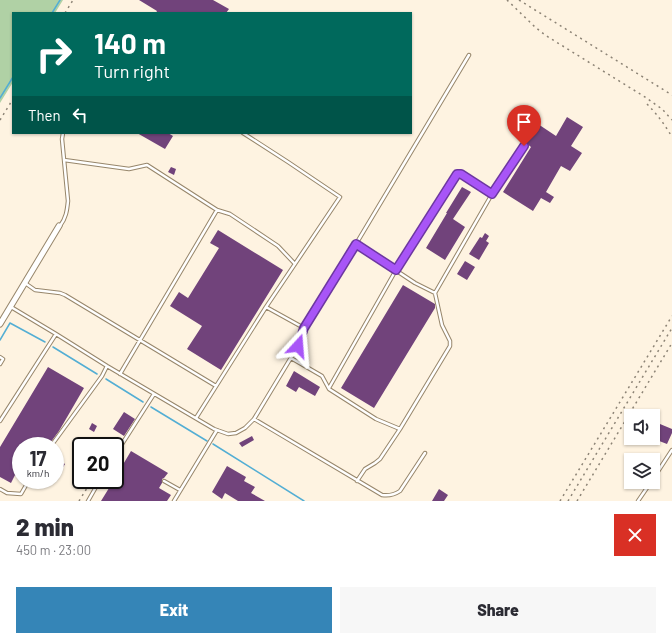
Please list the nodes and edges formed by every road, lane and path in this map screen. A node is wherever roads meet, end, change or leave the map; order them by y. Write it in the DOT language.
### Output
graph roads {
  1 [pos="468,55"];
  2 [pos="63,134"];
  3 [pos="245,134"];
  4 [pos="524,146"];
  5 [pos="64,160"];
  6 [pos="492,194"];
  7 [pos="217,210"];
  8 [pos="59,226"];
  9 [pos="356,244"];
  10 [pos="295,264"];
  11 [pos="396,270"];
  12 [pos="25,283"];
  13 [pos="435,293"];
  14 [pos="266,306"];
  15 [pos="11,307"];
  16 [pos="0,324"];
  17 [pos="304,328"];
  18 [pos="56,334"];
  19 [pos="140,340"];
  20 [pos="0,357"];
  21 [pos="291,358"];
  22 [pos="0,364"];
  23 [pos="107,366"];
  24 [pos="120,374"];
  25 [pos="216,386"];
  26 [pos="329,389"];
  27 [pos="154,394"];
  28 [pos="196,418"];
  29 [pos="254,419"];
  30 [pos="0,421"];
  31 [pos="400,429"];
  32 [pos="217,430"];
  33 [pos="58,437"];
  34 [pos="124,441"];
  35 [pos="672,450"];
  36 [pos="425,453"];
  37 [pos="660,468"];
  38 [pos="164,481"];
  39 [pos="357,481"];
  40 [pos="0,489"];
  41 [pos="24,489"];
  42 [pos="95,489"];
  43 [pos="646,489"];
  44 [pos="180,490"];
  45 [pos="88,501"];
  46 [pos="174,501"];
  47 [pos="638,501"];
  1 -- 9 [label="lane"];
  2 -- 5 [label="lane"];
  3 -- 10 [label="lane"];
  4 -- 6 [label="lane"];
  5 -- 7 [label="lane"];
  5 -- 8 [label="lane"];
  6 -- 11 [label="lane"];
  6 -- 13 [label="lane"];
  7 -- 10 [label="lane"];
  7 -- 19 [label="lane"];
  8 -- 12 [label="street"];
  9 -- 11 [label="lane"];
  9 -- 17 [label="lane"];
  10 -- 14 [label="lane"];
  11 -- 13 [label="lane"];
  11 -- 26 [label="lane"];
  12 -- 15 [label="street"];
  12 -- 19 [label="lane"];
  13 -- 31 [label="lane"];
  14 -- 17 [label="lane"];
  14 -- 25 [label="lane"];
  15 -- 16 [label="street"];
  15 -- 18 [label="lane"];
  17 -- 21 [label="lane"];
  18 -- 23 [label="lane"];
  18 -- 30 [label="lane"];
  19 -- 24 [label="lane"];
  19 -- 25 [label="lane"];
  20 -- 22 [label="lane"];
  21 -- 26 [label="lane"];
  21 -- 29 [label="lane"];
  23 -- 24 [label="lane"];
  23 -- 33 [label="lane"];
  24 -- 27 [label="lane"];
  25 -- 28 [label="lane"];
  26 -- 31 [label="lane"];
  27 -- 28 [label="lane"];
  27 -- 34 [label="lane"];
  28 -- 32 [label="lane"];
  29 -- 32 [label="lane"];
  29 -- 39 [label="lane"];
  31 -- 39 [label="lane"];
  32 -- 44 [label="lane"];
  35 -- 37 [label="lane"];
  36 -- 39 [label="lane"];
  38 -- 44 [label="lane"];
  40 -- 41 [label="lane"];
  42 -- 45 [label="lane"];
  43 -- 47 [label="lane"];
  44 -- 46 [label="lane"];
}
